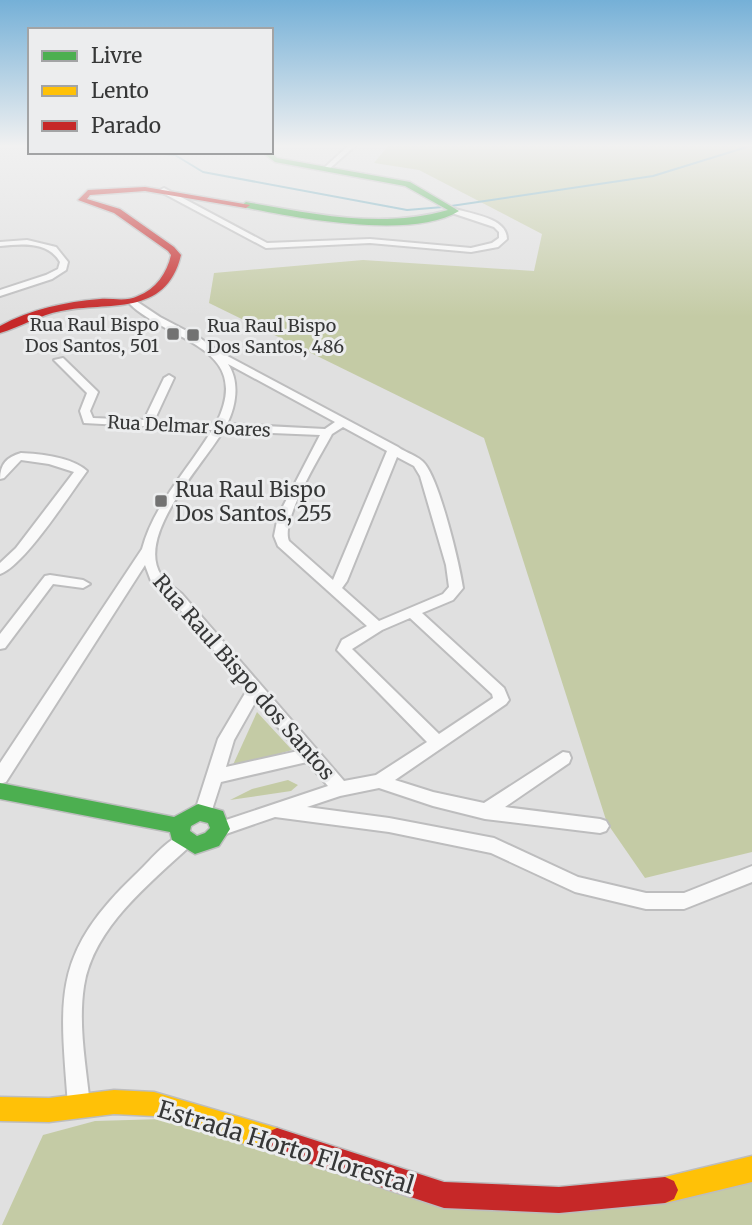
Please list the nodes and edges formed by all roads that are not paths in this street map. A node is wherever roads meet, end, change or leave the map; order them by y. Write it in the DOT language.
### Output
graph roads {
  1 [pos="92,203"];
  2 [pos="188,203"];
  3 [pos="202,203"];
  4 [pos="241,203"];
  5 [pos="441,203"];
  6 [pos="197,208"];
  7 [pos="455,211"];
  8 [pos="0,244"];
  9 [pos="0,293"];
  10 [pos="133,302"];
  11 [pos="0,330"];
  12 [pos="217,354"];
  13 [pos="59,360"];
  14 [pos="169,378"];
  15 [pos="343,422"];
  16 [pos="147,425"];
  17 [pos="221,427"];
  18 [pos="327,432"];
  19 [pos="394,449"];
  20 [pos="0,475"];
  21 [pos="148,550"];
  22 [pos="0,570"];
  23 [pos="83,584"];
  24 [pos="334,588"];
  25 [pos="413,613"];
  26 [pos="377,627"];
  27 [pos="0,644"];
  28 [pos="256,689"];
  29 [pos="437,742"];
  30 [pos="312,754"];
  31 [pos="563,758"];
  32 [pos="0,777"];
  33 [pos="213,777"];
  34 [pos="380,781"];
  35 [pos="340,789"];
  36 [pos="0,790"];
  37 [pos="275,810"];
  38 [pos="204,811"];
  39 [pos="485,812"];
  40 [pos="600,826"];
  41 [pos="220,829"];
  42 [pos="182,834"];
  43 [pos="752,874"];
  44 [pos="79,1105"];
  45 [pos="0,1109"];
  46 [pos="752,1169"];
  1 -- 10 [label="street"];
  2 -- 6 [label="street"];
  3 -- 6 [label="street"];
  4 -- 7 [label="street"];
  5 -- 7 [label="street"];
  6 -- 7 [label="street"];
  8 -- 9 [label="street"];
  10 -- 11 [label="street"];
  10 -- 12 [label="street"];
  12 -- 15 [label="street"];
  12 -- 17 [label="street, Rua Raul Bispo dos Santos"];
  13 -- 16 [label="street, Rua Delmar Soares"];
  14 -- 16 [label="street"];
  15 -- 18 [label="street"];
  15 -- 19 [label="street"];
  16 -- 17 [label="street, Rua Delmar Soares"];
  17 -- 18 [label="street, Rua Delmar Soares"];
  17 -- 21 [label="street, Rua Raul Bispo dos Santos"];
  18 -- 24 [label="street"];
  19 -- 24 [label="street"];
  19 -- 25 [label="street"];
  20 -- 22 [label="street"];
  21 -- 28 [label="street, Rua Raul Bispo dos Santos"];
  21 -- 32 [label="street"];
  23 -- 27 [label="street"];
  24 -- 26 [label="street"];
  25 -- 26 [label="street"];
  25 -- 29 [label="street"];
  26 -- 29 [label="street"];
  28 -- 30 [label="street, Rua Raul Bispo dos Santos"];
  28 -- 33 [label="street"];
  29 -- 34 [label="street"];
  30 -- 33 [label="street"];
  30 -- 35 [label="street, Rua Raul Bispo dos Santos"];
  31 -- 39 [label="street"];
  33 -- 38 [label="street"];
  34 -- 35 [label="street"];
  34 -- 39 [label="street"];
  35 -- 37 [label="street"];
  36 -- 42 [label="street"];
  37 -- 41 [label="street"];
  37 -- 43 [label="street"];
  38 -- 41 [label="street"];
  38 -- 42 [label="street"];
  39 -- 40 [label="street"];
  41 -- 42 [label="street"];
  42 -- 44 [label="street"];
  44 -- 45 [label="street, Estrada Horto Florestal"];
  44 -- 46 [label="street, Estrada Horto Florestal"];
}
